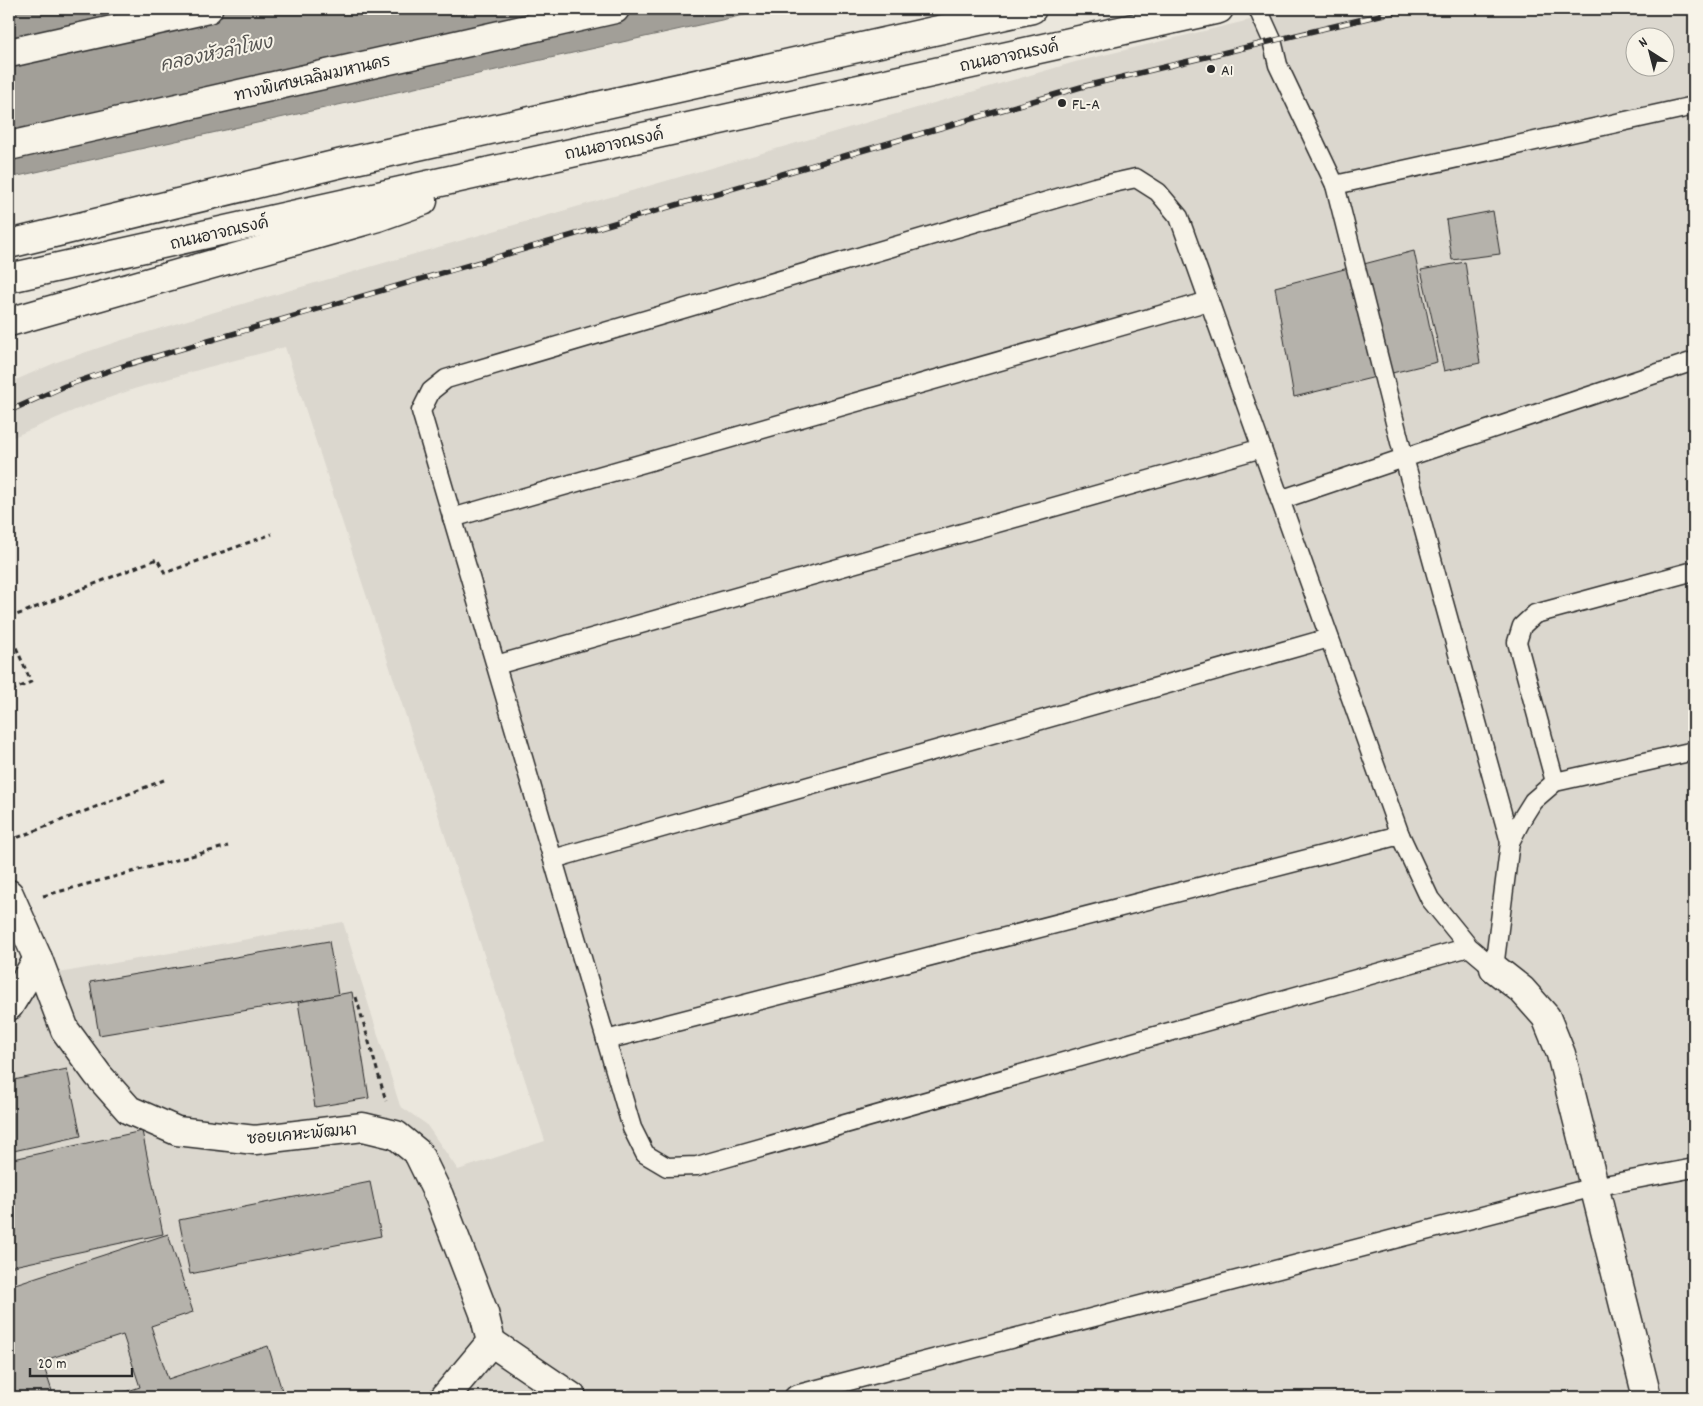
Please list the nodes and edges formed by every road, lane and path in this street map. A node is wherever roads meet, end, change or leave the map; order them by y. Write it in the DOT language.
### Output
graph roads {
  1 [pos="208,9"];
  2 [pos="615,9"];
  3 [pos="1032,9"];
  4 [pos="1219,9"];
  5 [pos="1258,9"];
  6 [pos="9,53"];
  7 [pos="1694,106"];
  8 [pos="9,146"];
  9 [pos="552,156"];
  10 [pos="1335,185"];
  11 [pos="9,244"];
  12 [pos="9,278"];
  13 [pos="1209,301"];
  14 [pos="9,322"];
  15 [pos="1694,362"];
  16 [pos="1262,448"];
  17 [pos="1404,458"];
  18 [pos="1280,500"];
  19 [pos="452,518"];
  20 [pos="272,534"];
  21 [pos="1694,571"];
  22 [pos="9,618"];
  23 [pos="9,632"];
  24 [pos="1330,638"];
  25 [pos="496,665"];
  26 [pos="9,692"];
  27 [pos="1694,751"];
  28 [pos="164,780"];
  29 [pos="1556,782"];
  30 [pos="1400,835"];
  31 [pos="9,841"];
  32 [pos="1510,842"];
  33 [pos="228,846"];
  34 [pos="553,859"];
  35 [pos="11,899"];
  36 [pos="1469,947"];
  37 [pos="38,959"];
  38 [pos="1494,968"];
  39 [pos="356,997"];
  40 [pos="9,1006"];
  41 [pos="606,1040"];
  42 [pos="396,1135"];
  43 [pos="1694,1168"];
  44 [pos="1594,1188"];
  45 [pos="491,1342"];
  46 [pos="445,1397"];
  47 [pos="572,1397"];
  48 [pos="793,1397"];
  49 [pos="1646,1397"];
  1 -- 6 [label="main road"];
  2 -- 8 [label="main road, ทางพิเศษเฉลิมมหานคร"];
  3 -- 11 [label="main road"];
  4 -- 9 [label="main road, ถนนอาจณรงค์"];
  5 -- 10 [label="lane"];
  7 -- 10 [label="lane"];
  9 -- 12 [label="main road, ถนนอาจณรงค์"];
  9 -- 14 [label="main road"];
  10 -- 17 [label="lane"];
  13 -- 16 [label="lane"];
  13 -- 19 [label="lane"];
  13 -- 19 [label="lane"];
  15 -- 17 [label="lane"];
  16 -- 18 [label="lane"];
  16 -- 25 [label="lane"];
  17 -- 18 [label="lane"];
  17 -- 32 [label="lane"];
  18 -- 24 [label="lane"];
  19 -- 25 [label="lane"];
  20 -- 22 [label="path"];
  21 -- 29 [label="lane"];
  23 -- 26 [label="path"];
  24 -- 30 [label="lane"];
  24 -- 34 [label="lane"];
  25 -- 34 [label="lane"];
  27 -- 29 [label="lane"];
  28 -- 31 [label="path"];
  29 -- 32 [label="lane"];
  30 -- 36 [label="lane"];
  30 -- 41 [label="lane"];
  32 -- 38 [label="lane"];
  33 -- 35 [label="path"];
  34 -- 41 [label="lane"];
  35 -- 37 [label="main road, ซอยเคหะพัฒนา"];
  36 -- 38 [label="lane"];
  36 -- 41 [label="lane"];
  37 -- 40 [label="main road"];
  37 -- 42 [label="main road, ซอยเคหะพัฒนา"];
  38 -- 44 [label="main road"];
  39 -- 42 [label="path"];
  42 -- 45 [label="main road, ซอยเคหะพัฒนา"];
  43 -- 44 [label="lane"];
  44 -- 48 [label="lane"];
  44 -- 49 [label="main road"];
  45 -- 46 [label="main road"];
  45 -- 47 [label="main road"];
}
